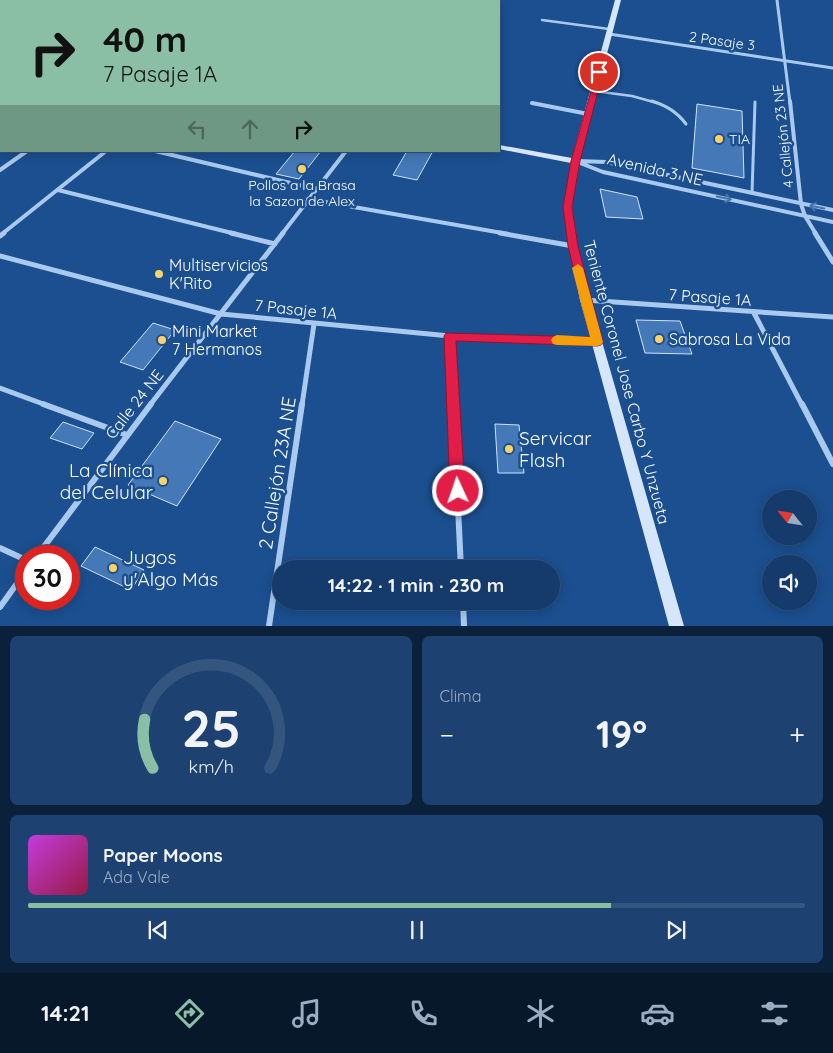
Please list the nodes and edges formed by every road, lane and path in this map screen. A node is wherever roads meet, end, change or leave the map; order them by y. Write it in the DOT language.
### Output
graph roads {
  1 [pos="618,0"];
  2 [pos="777,0"];
  3 [pos="542,20"];
  4 [pos="609,32"];
  5 [pos="786,60"];
  6 [pos="833,68"];
  7 [pos="594,90"];
  8 [pos="754,102"];
  9 [pos="532,103"];
  10 [pos="588,114"];
  11 [pos="686,124"];
  12 [pos="500,147"];
  13 [pos="26,152"];
  14 [pos="105,152"];
  15 [pos="159,152"];
  16 [pos="345,152"];
  17 [pos="575,161"];
  18 [pos="0,170"];
  19 [pos="316,189"];
  20 [pos="58,190"];
  21 [pos="752,194"];
  22 [pos="308,199"];
  23 [pos="801,204"];
  24 [pos="833,210"];
  25 [pos="805,216"];
  26 [pos="833,222"];
  27 [pos="0,236"];
  28 [pos="274,244"];
  29 [pos="573,246"];
  30 [pos="0,256"];
  31 [pos="833,262"];
  32 [pos="585,300"];
  33 [pos="754,313"];
  34 [pos="221,314"];
  35 [pos="833,317"];
  36 [pos="314,324"];
  37 [pos="450,336"];
  38 [pos="597,342"];
  39 [pos="0,388"];
  40 [pos="126,435"];
  41 [pos="833,464"];
  42 [pos="45,545"];
  43 [pos="0,548"];
  44 [pos="15,555"];
  45 [pos="461,560"];
  46 [pos="15,586"];
  47 [pos="0,607"];
  48 [pos="463,610"];
  49 [pos="269,626"];
  50 [pos="464,626"];
  51 [pos="677,626"];
  1 -- 4 [label="street, Teniente Coronel Jose Carbo Y Unzueta"];
  2 -- 5 [label="street, 4 Callejón 23 NE"];
  3 -- 4 [label="lane"];
  4 -- 5 [label="street, 2 Pasaje 3"];
  4 -- 7 [label="street, Teniente Coronel Jose Carbo Y Unzueta"];
  5 -- 6 [label="street, 2 Pasaje 3"];
  5 -- 23 [label="street, 4 Callejón 23 NE"];
  7 -- 10 [label="street, Teniente Coronel Jose Carbo Y Unzueta"];
  7 -- 11 [label="lane"];
  8 -- 21 [label="lane"];
  9 -- 10 [label="street"];
  10 -- 17 [label="street, Teniente Coronel Jose Carbo Y Unzueta"];
  12 -- 17 [label="street, Avenida 3 NE"];
  13 -- 18 [label="street"];
  14 -- 20 [label="street"];
  15 -- 19 [label="street"];
  16 -- 19 [label="street, Calle 24 NE"];
  17 -- 21 [label="street"];
  17 -- 25 [label="street, Avenida 3 NE, one-way"];
  17 -- 29 [label="street, Teniente Coronel Jose Carbo Y Unzueta"];
  19 -- 22 [label="street, Calle 24 NE"];
  20 -- 27 [label="street"];
  20 -- 28 [label="street"];
  21 -- 23 [label="street"];
  22 -- 28 [label="street, Calle 24 NE"];
  22 -- 29 [label="street"];
  24 -- 23 [label="street, one-way"];
  23 -- 25 [label="street, 4 Callejón 23 NE"];
  25 -- 26 [label="street, Avenida 3 NE"];
  25 -- 31 [label="street, 4 Callejón 23 NE"];
  28 -- 34 [label="street, Calle 24 NE"];
  29 -- 32 [label="street, Teniente Coronel Jose Carbo Y Unzueta"];
  30 -- 34 [label="street, 7 Pasaje 1A"];
  32 -- 33 [label="street, 7 Pasaje 1A"];
  32 -- 38 [label="street, Teniente Coronel Jose Carbo Y Unzueta"];
  33 -- 35 [label="street, 7 Pasaje 1A"];
  33 -- 41 [label="street"];
  34 -- 36 [label="street, 7 Pasaje 1A"];
  34 -- 40 [label="street, Calle 24 NE"];
  36 -- 37 [label="street, 7 Pasaje 1A"];
  36 -- 49 [label="street, 2 Callejón 23A NE"];
  37 -- 38 [label="street, 7 Pasaje 1A"];
  37 -- 45 [label="street"];
  38 -- 51 [label="street, Teniente Coronel Jose Carbo Y Unzueta"];
  39 -- 40 [label="street"];
  40 -- 42 [label="street, Calle 24 NE"];
  43 -- 44 [label="street"];
  46 -- 47 [label="street"];
  48 -- 50 [label="street"];
}
